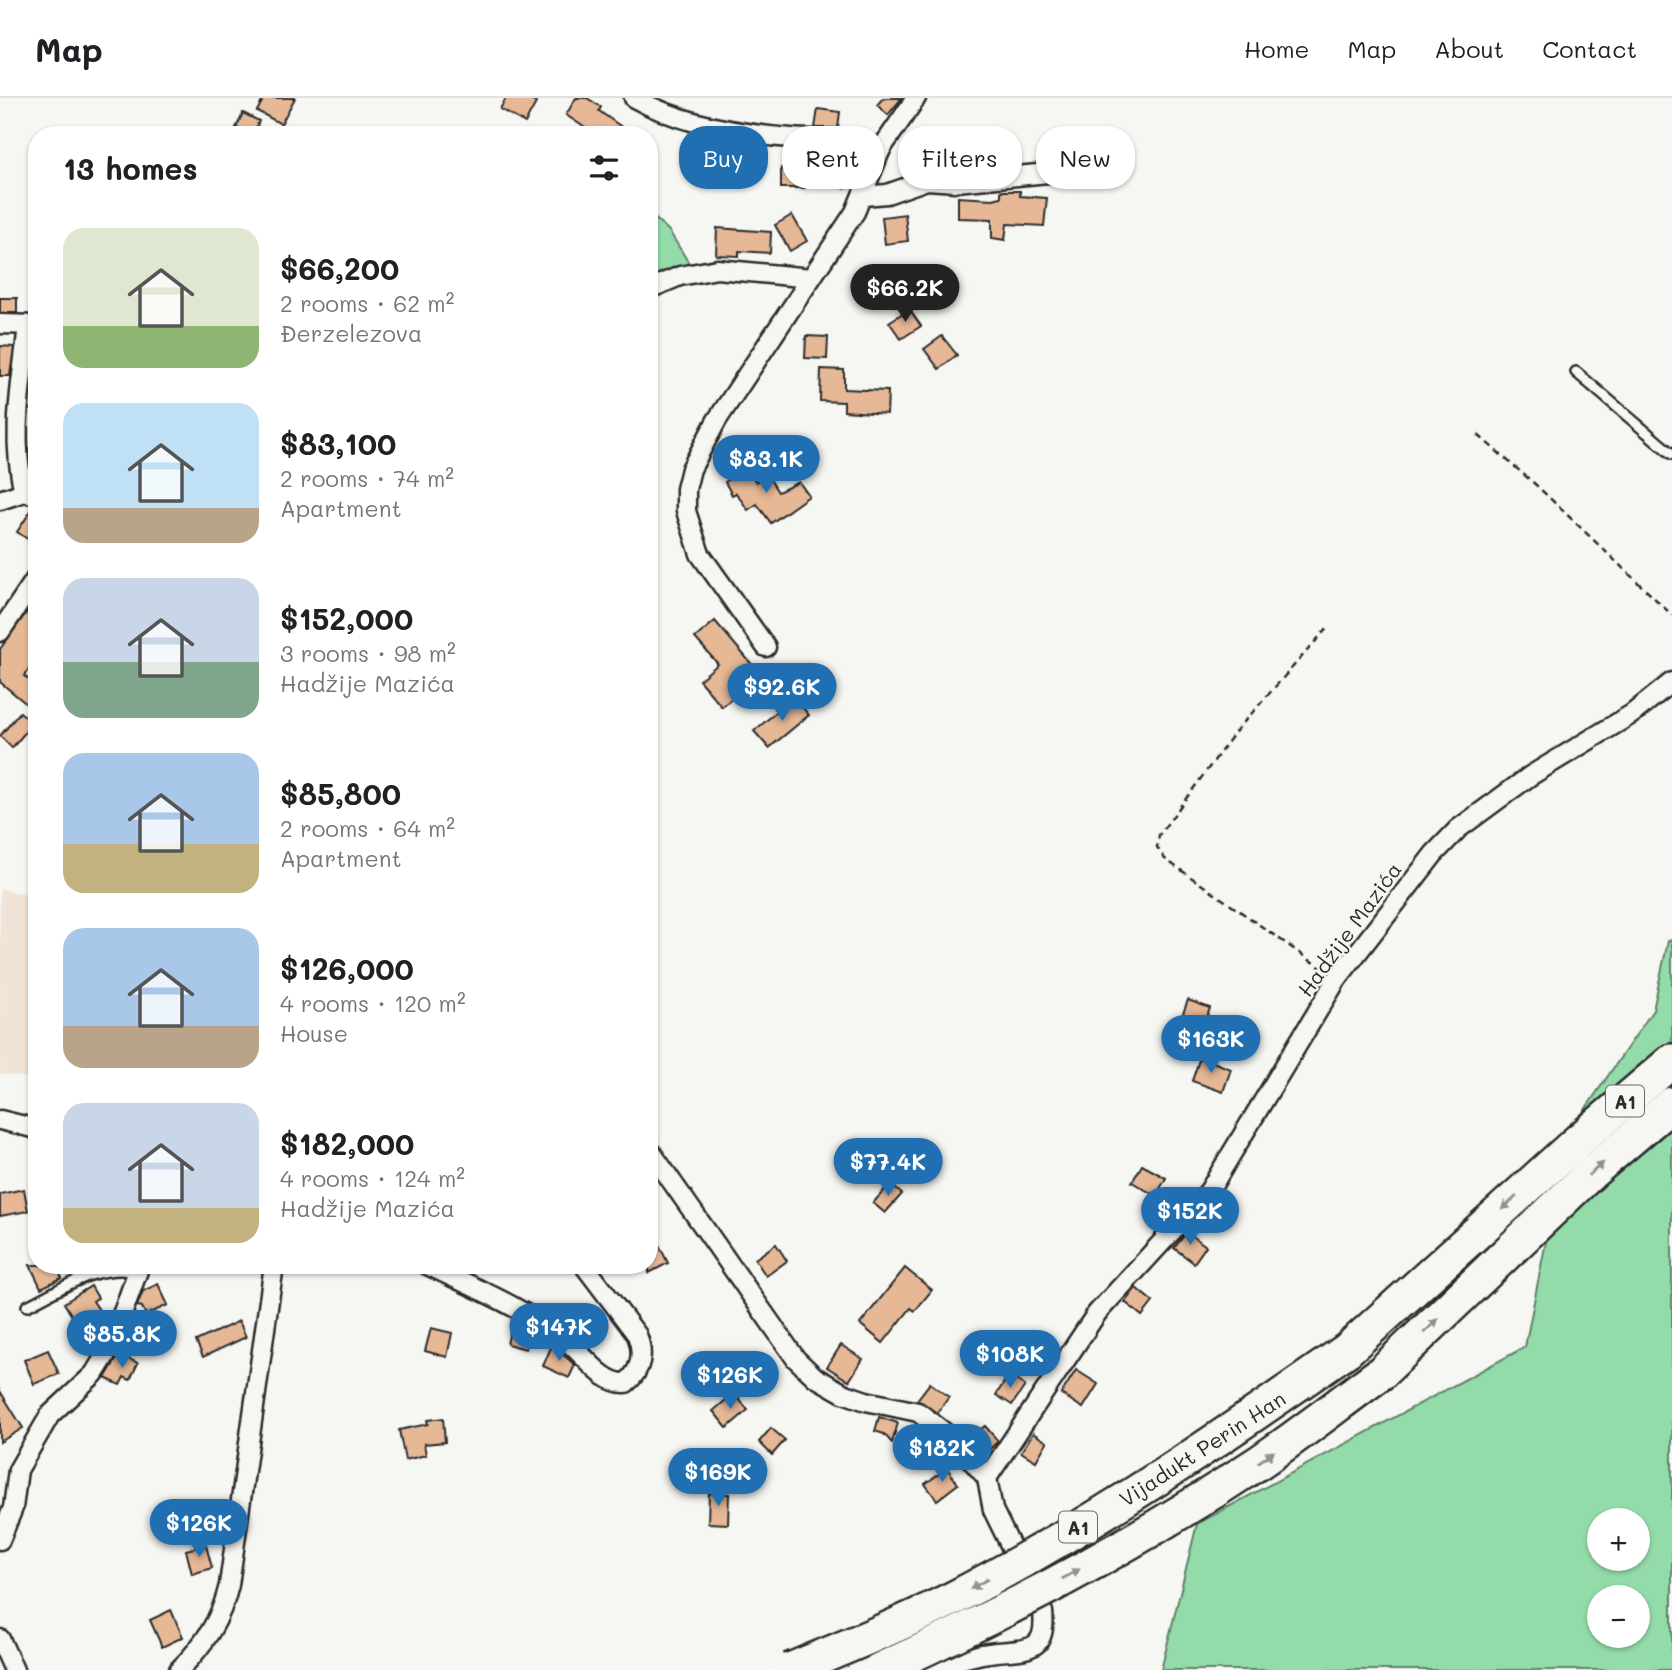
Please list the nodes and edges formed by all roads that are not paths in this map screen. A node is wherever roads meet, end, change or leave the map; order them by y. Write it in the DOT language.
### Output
graph roads {
  1 [pos="634,98"];
  2 [pos="916,98"];
  3 [pos="782,137"];
  4 [pos="884,145"];
  5 [pos="1036,174"];
  6 [pos="866,189"];
  7 [pos="863,196"];
  8 [pos="811,278"];
  9 [pos="658,285"];
  10 [pos="0,324"];
  11 [pos="28,325"];
  12 [pos="28,351"];
  13 [pos="1576,372"];
  14 [pos="1672,454"];
  15 [pos="28,487"];
  16 [pos="28,493"];
  17 [pos="0,500"];
  18 [pos="28,590"];
  19 [pos="0,632"];
  20 [pos="766,647"];
  21 [pos="1672,682"];
  22 [pos="1672,1061"];
  23 [pos="1672,1104"];
  24 [pos="0,1120"];
  25 [pos="28,1127"];
  26 [pos="658,1162"];
  27 [pos="94,1274"];
  28 [pos="137,1274"];
  29 [pos="273,1274"];
  30 [pos="446,1274"];
  31 [pos="591,1274"];
  32 [pos="27,1306"];
  33 [pos="987,1478"];
  34 [pos="0,1540"];
  35 [pos="0,1639"];
  36 [pos="15,1670"];
  37 [pos="179,1670"];
  38 [pos="790,1670"];
  39 [pos="879,1670"];
  40 [pos="933,1670"];
  1 -- 3 [label="street"];
  2 -- 4 [label="street"];
  5 -- 7 [label="street"];
  6 -- 7 [label="street"];
  7 -- 8 [label="street"];
  8 -- 9 [label="street"];
  8 -- 20 [label="street"];
  10 -- 11 [label="street"];
  12 -- 15 [label="street"];
  13 -- 14 [label="lane"];
  16 -- 17 [label="street"];
  18 -- 19 [label="street"];
  21 -- 33 [label="street, Hadžije Mazića"];
  22 -- 38 [label="highway, Vijadukt Perin Han / A1, one-way, bridge"];
  39 -- 23 [label="highway, Vijadukt Perin Han / A1, one-way, bridge"];
  24 -- 25 [label="street"];
  26 -- 33 [label="street"];
  27 -- 32 [label="lane"];
  28 -- 34 [label="street"];
  29 -- 37 [label="street"];
  30 -- 31 [label="street"];
  33 -- 40 [label="street"];
  35 -- 36 [label="street"];
}
